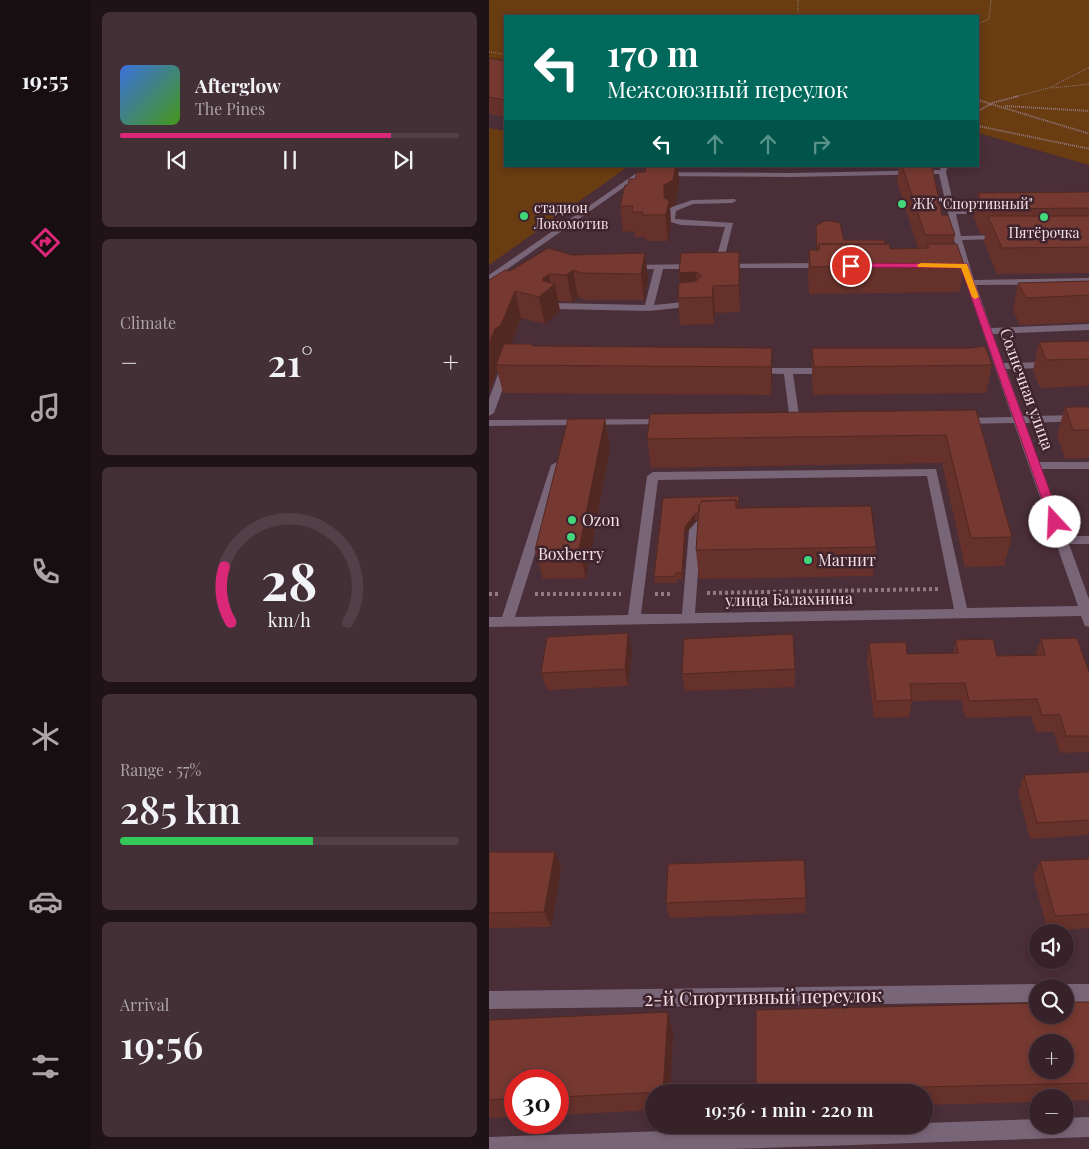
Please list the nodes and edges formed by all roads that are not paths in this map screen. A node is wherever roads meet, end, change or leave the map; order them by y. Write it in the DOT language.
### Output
graph roads {
  1 [pos="649,167"];
  2 [pos="943,169"];
  3 [pos="639,174"];
  4 [pos="732,201"];
  5 [pos="951,212"];
  6 [pos="1001,212"];
  7 [pos="1014,237"];
  8 [pos="958,238"];
  9 [pos="718,266"];
  10 [pos="836,266"];
  11 [pos="525,267"];
  12 [pos="620,267"];
  13 [pos="659,267"];
  14 [pos="506,268"];
  15 [pos="489,280"];
  16 [pos="1089,281"];
  17 [pos="970,283"];
  18 [pos="698,303"];
  19 [pos="553,306"];
  20 [pos="649,308"];
  21 [pos="1089,327"];
  22 [pos="988,330"];
  23 [pos="509,357"];
  24 [pos="1060,365"];
  25 [pos="1001,366"];
  26 [pos="749,371"];
  27 [pos="788,371"];
  28 [pos="837,371"];
  29 [pos="489,413"];
  30 [pos="1089,418"];
  31 [pos="951,421"];
  32 [pos="1020,421"];
  33 [pos="677,422"];
  34 [pos="795,422"];
  35 [pos="489,423"];
  36 [pos="559,460"];
  37 [pos="1089,465"];
  38 [pos="1035,466"];
  39 [pos="722,522"];
  40 [pos="1062,540"];
  41 [pos="1089,540"];
  42 [pos="961,613"];
  43 [pos="1088,614"];
  44 [pos="688,618"];
  45 [pos="634,619"];
  46 [pos="489,622"];
  47 [pos="507,622"];
  48 [pos="1074,993"];
  49 [pos="1089,993"];
  50 [pos="1029,994"];
  51 [pos="489,1000"];
  52 [pos="1089,1127"];
  53 [pos="489,1147"];
  1 -- 3 [label="street"];
  2 -- 3 [label="street"];
  2 -- 5 [label="street, Солнечная улица"];
  3 -- 14 [label="street"];
  4 -- 9 [label="street"];
  5 -- 6 [label="street"];
  5 -- 8 [label="street, Солнечная улица"];
  7 -- 8 [label="street"];
  8 -- 17 [label="street, Солнечная улица"];
  9 -- 10 [label="street"];
  9 -- 13 [label="street"];
  11 -- 14 [label="street"];
  12 -- 13 [label="street"];
  13 -- 20 [label="street"];
  14 -- 15 [label="street"];
  16 -- 17 [label="street"];
  17 -- 22 [label="street, Солнечная улица"];
  18 -- 20 [label="street"];
  19 -- 20 [label="street"];
  21 -- 22 [label="street"];
  22 -- 25 [label="street, Солнечная улица"];
  23 -- 29 [label="street"];
  24 -- 25 [label="street"];
  25 -- 32 [label="street, Солнечная улица"];
  26 -- 27 [label="street"];
  27 -- 28 [label="street"];
  27 -- 34 [label="street"];
  30 -- 32 [label="street"];
  31 -- 32 [label="street"];
  32 -- 38 [label="street, Солнечная улица"];
  33 -- 35 [label="street"];
  36 -- 47 [label="street"];
  37 -- 38 [label="street"];
  38 -- 40 [label="street, Солнечная улица"];
  39 -- 44 [label="street"];
  40 -- 41 [label="street"];
  40 -- 43 [label="street, Солнечная улица"];
  42 -- 43 [label="street, улица Балахнина"];
  42 -- 44 [label="street, улица Балахнина"];
  42 -- 45 [label="street"];
  44 -- 45 [label="street, улица Балахнина"];
  45 -- 47 [label="street, улица Балахнина"];
  46 -- 47 [label="street, улица Балахнина"];
  48 -- 49 [label="street"];
  50 -- 51 [label="street, 2-й Спортивный переулок"];
  52 -- 53 [label="street"];
}
